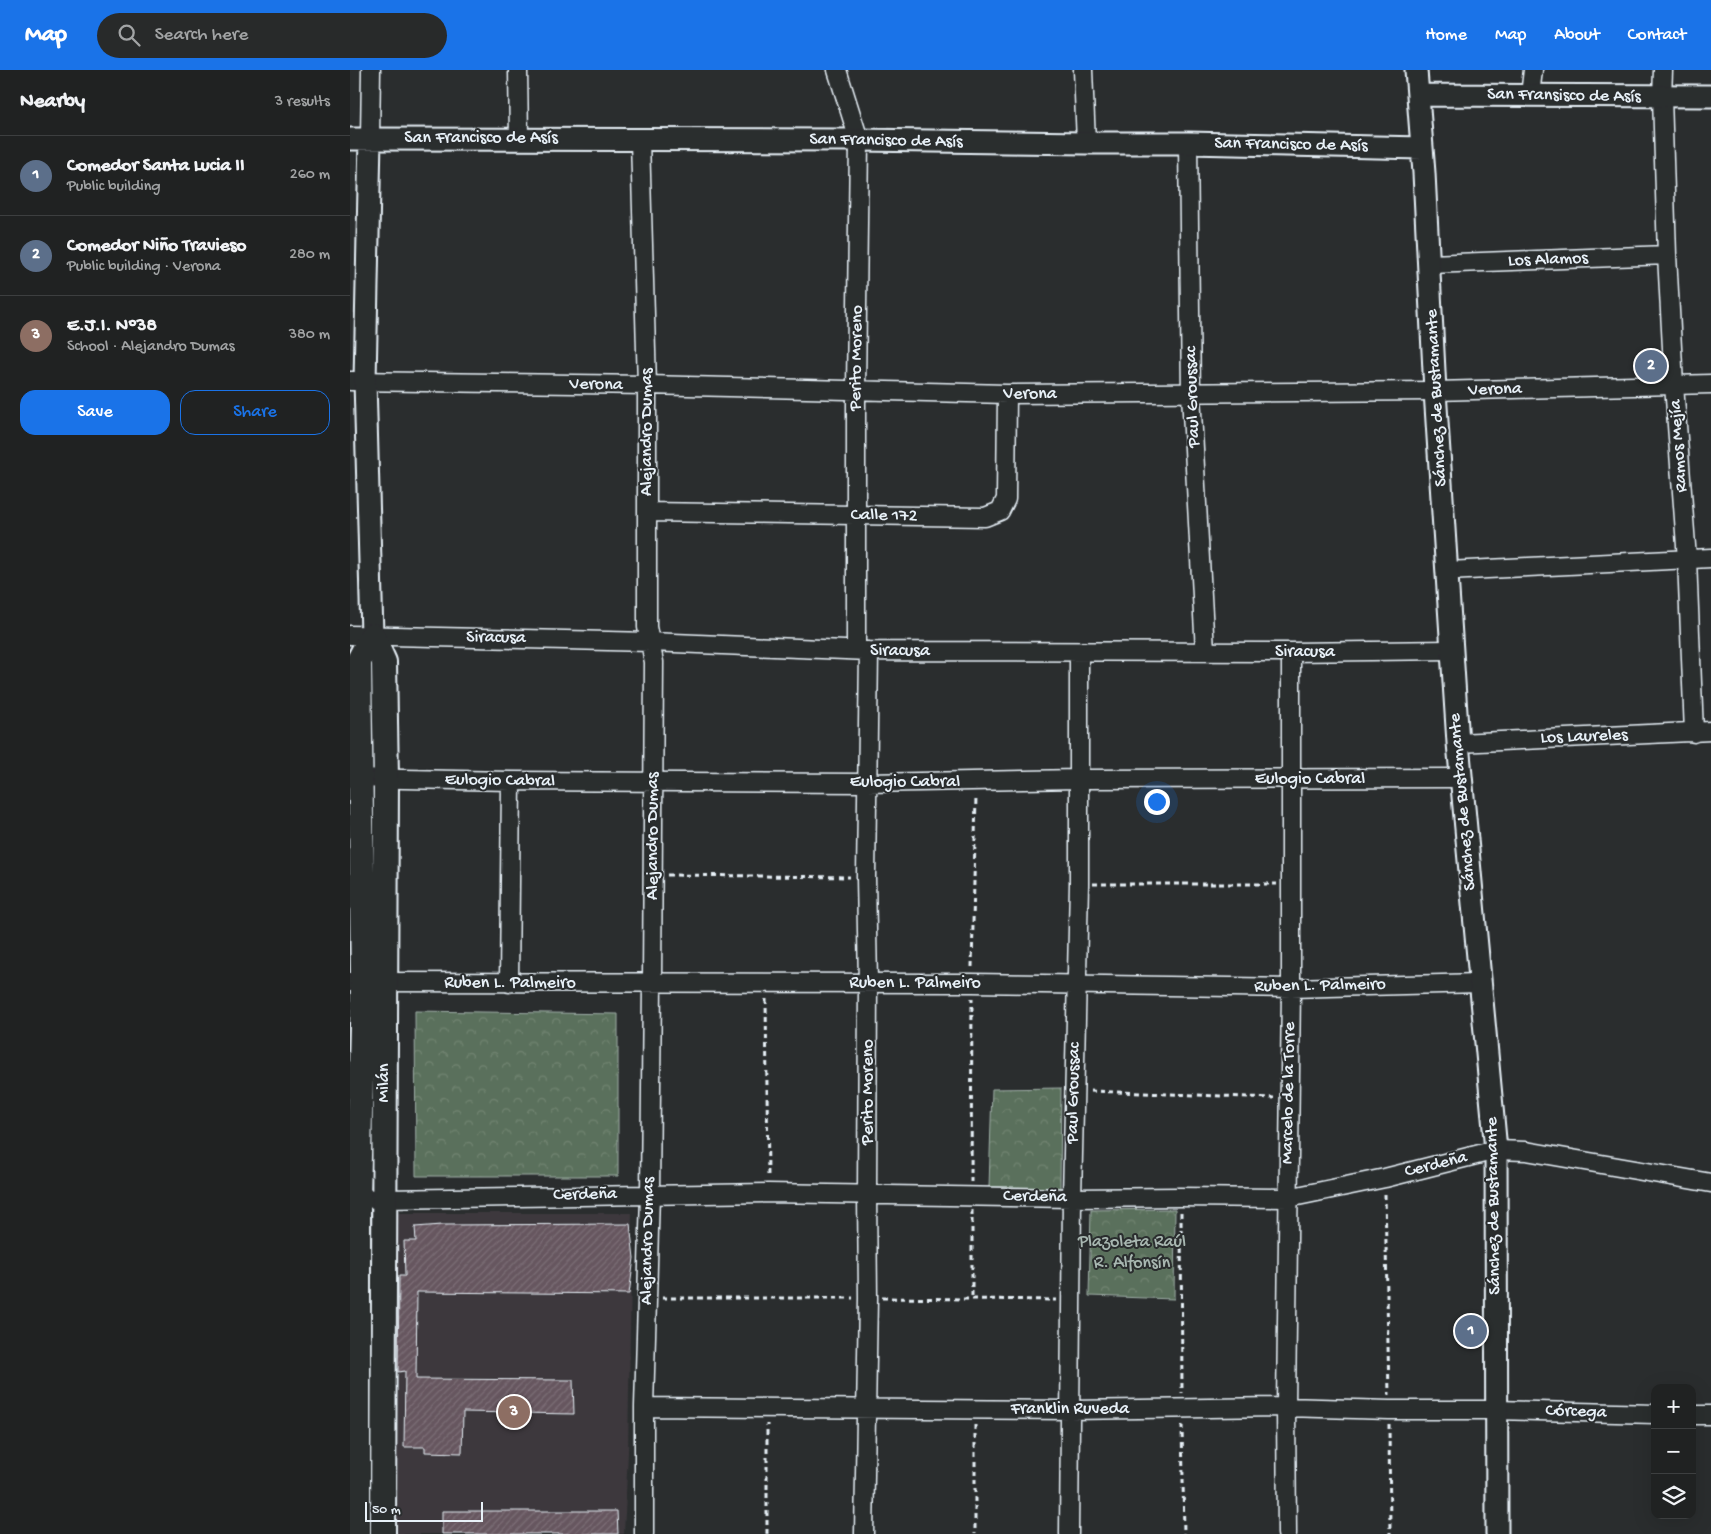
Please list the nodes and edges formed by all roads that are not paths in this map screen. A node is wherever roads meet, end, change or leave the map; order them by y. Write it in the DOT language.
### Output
graph roads {
  1 [pos="371,70"];
  2 [pos="518,70"];
  3 [pos="837,70"];
  4 [pos="1083,70"];
  5 [pos="1416,70"];
  6 [pos="1532,70"];
  7 [pos="1663,70"];
  8 [pos="1418,95"];
  9 [pos="1530,95"];
  10 [pos="1711,96"];
  11 [pos="1662,97"];
  12 [pos="360,138"];
  13 [pos="519,139"];
  14 [pos="640,140"];
  15 [pos="859,140"];
  16 [pos="1086,143"];
  17 [pos="1188,143"];
  18 [pos="1422,148"];
  19 [pos="1667,255"];
  20 [pos="1430,264"];
  21 [pos="358,381"];
  22 [pos="1711,384"];
  23 [pos="1674,385"];
  24 [pos="647,386"];
  25 [pos="1436,391"];
  26 [pos="856,392"];
  27 [pos="1007,394"];
  28 [pos="1191,394"];
  29 [pos="647,512"];
  30 [pos="856,516"];
  31 [pos="1687,558"];
  32 [pos="1711,558"];
  33 [pos="1448,571"];
  34 [pos="361,635"];
  35 [pos="650,642"];
  36 [pos="862,650"];
  37 [pos="1451,650"];
  38 [pos="1205,651"];
  39 [pos="1079,652"];
  40 [pos="1291,652"];
  41 [pos="1702,732"];
  42 [pos="1458,743"];
  43 [pos="356,778"];
  44 [pos="1461,778"];
  45 [pos="386,779"];
  46 [pos="1079,779"];
  47 [pos="1291,779"];
  48 [pos="511,781"];
  49 [pos="654,782"];
  50 [pos="867,782"];
  51 [pos="366,982"];
  52 [pos="652,983"];
  53 [pos="868,983"];
  54 [pos="1480,983"];
  55 [pos="509,984"];
  56 [pos="1077,985"];
  57 [pos="1291,988"];
  58 [pos="1496,1150"];
  59 [pos="1711,1183"];
  60 [pos="650,1194"];
  61 [pos="867,1194"];
  62 [pos="354,1198"];
  63 [pos="1072,1198"];
  64 [pos="1288,1198"];
  65 [pos="384,1199"];
  66 [pos="354,1405"];
  67 [pos="384,1405"];
  68 [pos="644,1407"];
  69 [pos="1286,1407"];
  70 [pos="866,1408"];
  71 [pos="1070,1410"];
  72 [pos="1497,1410"];
  73 [pos="1651,1414"];
  74 [pos="1696,1415"];
  75 [pos="1711,1415"];
  76 [pos="358,1534"];
  77 [pos="384,1534"];
  78 [pos="644,1534"];
  79 [pos="864,1534"];
  80 [pos="1069,1534"];
  81 [pos="1287,1534"];
  82 [pos="1497,1534"];
  1 -- 12 [label="street, Milán"];
  2 -- 13 [label="street"];
  3 -- 15 [label="street, Perito Moreno"];
  4 -- 16 [label="street"];
  5 -- 8 [label="street, Sánchez de Bustamante"];
  6 -- 9 [label="street"];
  7 -- 11 [label="street, Ramos Mejía"];
  8 -- 9 [label="street, San Fransisco de Asís"];
  8 -- 18 [label="street, Sánchez de Bustamante"];
  9 -- 11 [label="street, San Fransisco de Asís"];
  10 -- 11 [label="street, San Fransisco de Asís"];
  11 -- 19 [label="street, Ramos Mejía"];
  12 -- 13 [label="street, San Francisco de Asís"];
  12 -- 21 [label="street, Milán"];
  13 -- 14 [label="street, San Francisco de Asís"];
  14 -- 15 [label="street, San Francisco de Asís"];
  14 -- 24 [label="street, Alejandro Dumas"];
  15 -- 16 [label="street, San Francisco de Asís"];
  15 -- 26 [label="street, Perito Moreno"];
  16 -- 17 [label="street, San Francisco de Asís"];
  17 -- 18 [label="street, San Francisco de Asís"];
  17 -- 28 [label="street, Paul Groussac"];
  18 -- 20 [label="street, Sánchez de Bustamante"];
  19 -- 20 [label="street, Los Alamos"];
  19 -- 23 [label="street, Ramos Mejía"];
  20 -- 25 [label="street, Sánchez de Bustamante"];
  21 -- 24 [label="street, Verona"];
  21 -- 34 [label="street, Milán"];
  22 -- 23 [label="street, Verona"];
  23 -- 25 [label="street, Verona"];
  23 -- 31 [label="street, Ramos Mejía"];
  24 -- 26 [label="street, Verona"];
  24 -- 29 [label="street, Alejandro Dumas"];
  25 -- 28 [label="street, Verona"];
  25 -- 33 [label="street, Sánchez de Bustamante"];
  26 -- 27 [label="street, Verona"];
  26 -- 30 [label="street, Perito Moreno"];
  27 -- 28 [label="street, Verona"];
  27 -- 30 [label="street, Calle 172"];
  28 -- 38 [label="street, Paul Groussac"];
  29 -- 30 [label="street, Calle 172"];
  29 -- 35 [label="street, Alejandro Dumas"];
  30 -- 36 [label="street, Perito Moreno"];
  31 -- 32 [label="street"];
  31 -- 33 [label="street"];
  31 -- 41 [label="street, Ramos Mejía"];
  33 -- 37 [label="street, Sánchez de Bustamante"];
  34 -- 35 [label="street, Siracusa"];
  34 -- 43 [label="main road, Milán"];
  34 -- 45 [label="main road, Milán"];
  35 -- 36 [label="street, Siracusa"];
  35 -- 49 [label="street, Alejandro Dumas"];
  36 -- 39 [label="street, Siracusa"];
  36 -- 50 [label="street, Perito Moreno"];
  37 -- 40 [label="street, Siracusa"];
  37 -- 42 [label="street, Sánchez de Bustamante"];
  38 -- 39 [label="street, Siracusa"];
  38 -- 40 [label="street, Siracusa"];
  39 -- 46 [label="street, Paul Groussac"];
  40 -- 47 [label="street, Marcelo de la Torre"];
  41 -- 42 [label="street, Los Laureles"];
  42 -- 44 [label="street, Sánchez de Bustamante"];
  43 -- 45 [label="street, Eulogio Cabral"];
  43 -- 51 [label="main road, Milán"];
  44 -- 47 [label="street, Eulogio Cabral"];
  44 -- 54 [label="street, Sánchez de Bustamante"];
  45 -- 48 [label="street, Eulogio Cabral"];
  45 -- 51 [label="main road, Milán"];
  46 -- 47 [label="street, Eulogio Cabral"];
  46 -- 50 [label="street, Eulogio Cabral"];
  46 -- 56 [label="street, Paul Groussac"];
  47 -- 57 [label="street, Marcelo de la Torre"];
  48 -- 49 [label="street, Eulogio Cabral"];
  48 -- 55 [label="street"];
  49 -- 50 [label="street, Eulogio Cabral"];
  49 -- 52 [label="street, Alejandro Dumas"];
  50 -- 53 [label="street, Perito Moreno"];
  51 -- 55 [label="street, Ruben L. Palmeiro"];
  51 -- 62 [label="main road, Milán"];
  51 -- 65 [label="main road, Milán"];
  52 -- 53 [label="street, Ruben L. Palmeiro"];
  52 -- 55 [label="street, Ruben L. Palmeiro"];
  52 -- 60 [label="street, Alejandro Dumas"];
  53 -- 56 [label="street, Ruben L. Palmeiro"];
  53 -- 61 [label="street, Perito Moreno"];
  54 -- 57 [label="street, Ruben L. Palmeiro"];
  54 -- 58 [label="street, Sánchez de Bustamante"];
  56 -- 57 [label="street, Ruben L. Palmeiro"];
  56 -- 63 [label="street, Paul Groussac"];
  57 -- 64 [label="street, Marcelo de la Torre"];
  58 -- 59 [label="street, Cerdeña"];
  58 -- 64 [label="street, Cerdeña"];
  58 -- 72 [label="street, Sánchez de Bustamante"];
  60 -- 61 [label="street, Cerdeña"];
  60 -- 65 [label="street, Cerdeña"];
  60 -- 68 [label="street, Alejandro Dumas"];
  61 -- 63 [label="street, Cerdeña"];
  61 -- 70 [label="street, Perito Moreno"];
  62 -- 65 [label="street, Cerdeña"];
  62 -- 66 [label="main road, Milán"];
  63 -- 64 [label="street, Cerdeña"];
  63 -- 71 [label="street, Paul Groussac"];
  64 -- 69 [label="street, Marcelo de la Torre"];
  65 -- 67 [label="main road, Milán"];
  66 -- 67 [label="street"];
  66 -- 76 [label="main road, Milán"];
  67 -- 77 [label="main road, Milán"];
  68 -- 70 [label="street, Franklin Ruveda"];
  68 -- 78 [label="street, Alejandro Dumas"];
  69 -- 71 [label="street, Franklin Ruveda"];
  69 -- 72 [label="street, Franklin Ruveda"];
  69 -- 81 [label="street, Marcelo de la Torre"];
  70 -- 71 [label="street, Franklin Ruveda"];
  70 -- 79 [label="street, Perito Moreno"];
  71 -- 80 [label="street, Paul Groussac"];
  72 -- 73 [label="street, Córcega"];
  72 -- 82 [label="street, Sánchez de Bustamante"];
  74 -- 75 [label="street"];
}
